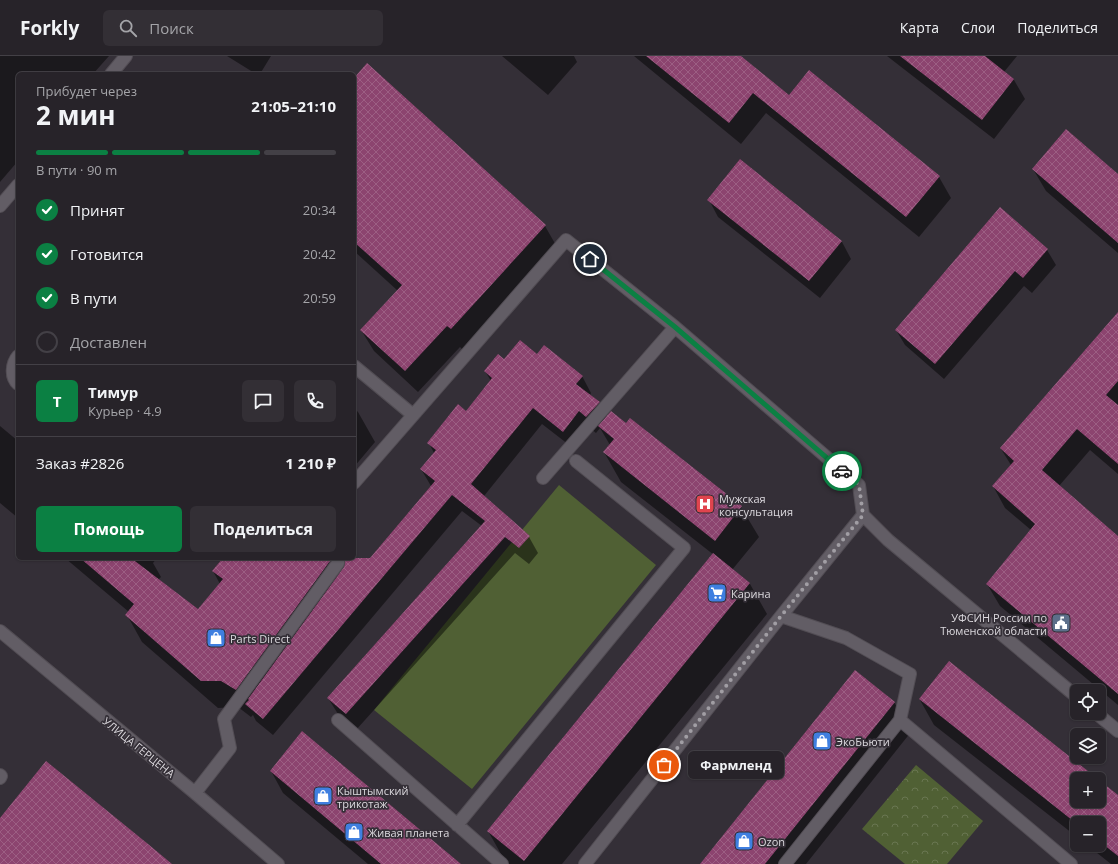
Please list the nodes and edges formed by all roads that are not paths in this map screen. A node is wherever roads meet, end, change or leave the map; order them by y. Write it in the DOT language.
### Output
graph roads {
  1 [pos="126,56"];
  2 [pos="113,72"];
  3 [pos="16,187"];
  4 [pos="0,206"];
  5 [pos="675,327"];
  6 [pos="16,358"];
  7 [pos="356,368"];
  8 [pos="16,383"];
  9 [pos="413,416"];
  10 [pos="576,462"];
  11 [pos="543,478"];
  12 [pos="356,481"];
  13 [pos="863,515"];
  14 [pos="338,560"];
  15 [pos="781,616"];
  16 [pos="0,631"];
  17 [pos="1070,691"];
  18 [pos="338,720"];
  19 [pos="900,720"];
  20 [pos="1105,720"];
  21 [pos="1118,731"];
  22 [pos="195,793"];
  23 [pos="457,825"];
  24 [pos="278,864"];
  25 [pos="502,864"];
  26 [pos="585,864"];
  27 [pos="785,864"];
  28 [pos="1071,864"];
  1 -- 2 [label="street"];
  3 -- 4 [label="street"];
  5 -- 9 [label="street"];
  5 -- 11 [label="street"];
  5 -- 13 [label="street"];
  6 -- 8 [label="street"];
  7 -- 9 [label="street"];
  9 -- 12 [label="street"];
  10 -- 23 [label="street"];
  13 -- 15 [label="street"];
  13 -- 17 [label="street"];
  14 -- 22 [label="street"];
  15 -- 19 [label="street"];
  15 -- 26 [label="street"];
  16 -- 22 [label="street, УЛИЦА ГЕРЦЕНА"];
  18 -- 23 [label="street"];
  19 -- 27 [label="street"];
  19 -- 28 [label="street"];
  20 -- 21 [label="street"];
  22 -- 24 [label="street, УЛИЦА ГЕРЦЕНА"];
  23 -- 25 [label="street"];
}
